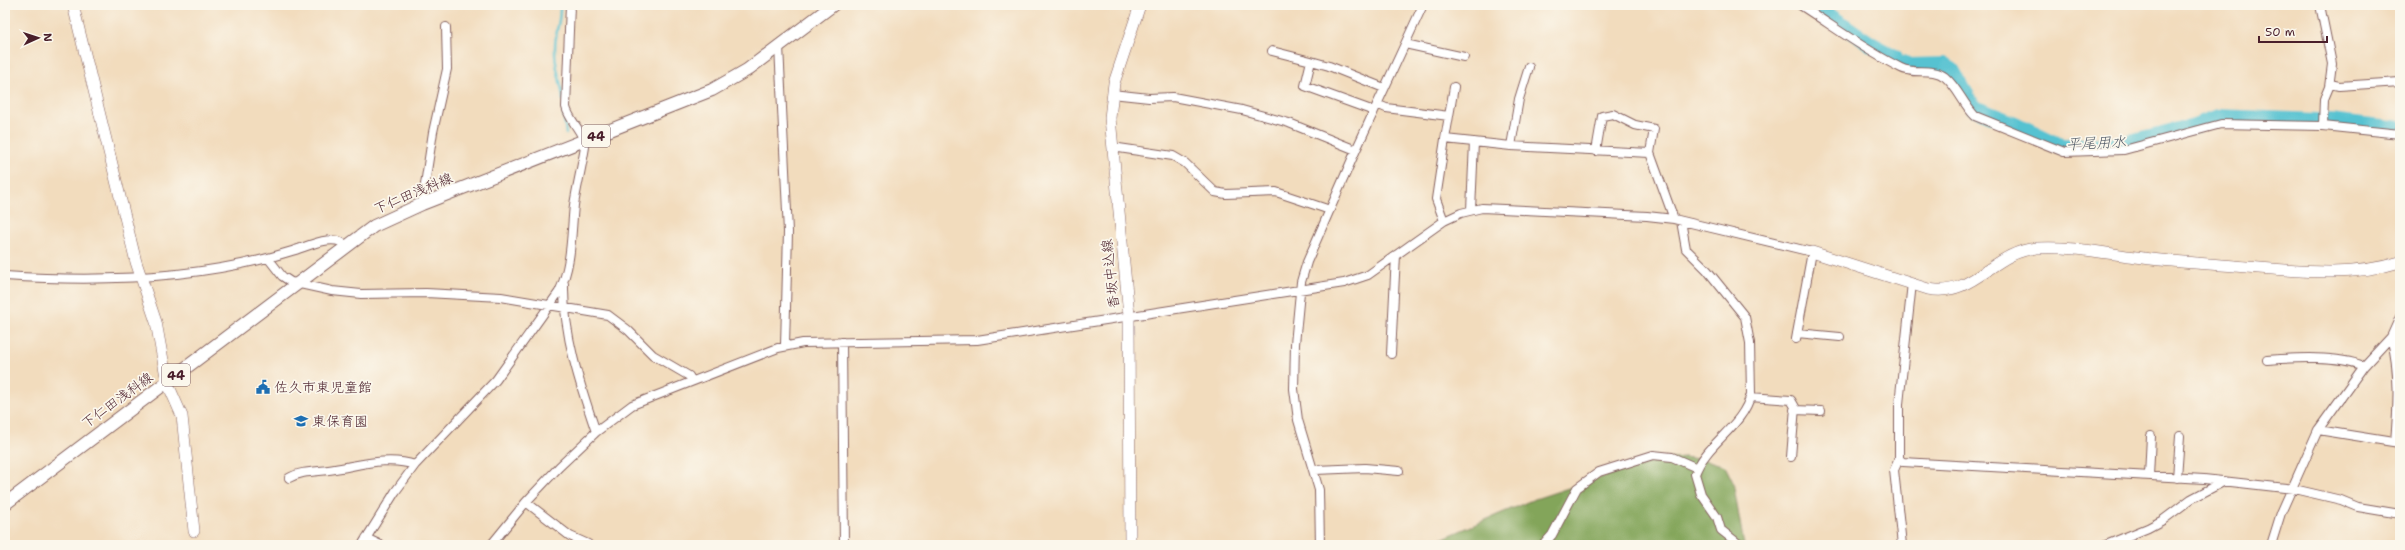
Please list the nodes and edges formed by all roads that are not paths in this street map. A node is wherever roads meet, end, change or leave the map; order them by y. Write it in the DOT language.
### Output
graph roads {
  1 [pos="73,5"];
  2 [pos="570,5"];
  3 [pos="833,5"];
  4 [pos="1140,5"];
  5 [pos="1423,5"];
  6 [pos="1800,5"];
  7 [pos="2320,5"];
  8 [pos="446,27"];
  9 [pos="1405,44"];
  10 [pos="779,46"];
  11 [pos="1272,51"];
  12 [pos="1464,57"];
  13 [pos="1311,61"];
  14 [pos="1529,67"];
  15 [pos="2400,82"];
  16 [pos="2330,84"];
  17 [pos="1454,87"];
  18 [pos="1384,88"];
  19 [pos="1112,94"];
  20 [pos="1376,108"];
  21 [pos="1449,116"];
  22 [pos="2323,126"];
  23 [pos="2400,134"];
  24 [pos="1445,139"];
  25 [pos="584,140"];
  26 [pos="1474,142"];
  27 [pos="1511,146"];
  28 [pos="1112,147"];
  29 [pos="1356,150"];
  30 [pos="1596,151"];
  31 [pos="1650,153"];
  32 [pos="422,204"];
  33 [pos="1330,210"];
  34 [pos="1471,210"];
  35 [pos="1678,220"];
  36 [pos="1444,221"];
  37 [pos="346,246"];
  38 [pos="1812,252"];
  39 [pos="1396,255"];
  40 [pos="268,258"];
  41 [pos="2400,262"];
  42 [pos="5,276"];
  43 [pos="140,277"];
  44 [pos="565,280"];
  45 [pos="297,284"];
  46 [pos="1912,284"];
  47 [pos="1300,289"];
  48 [pos="548,305"];
  49 [pos="564,308"];
  50 [pos="1129,315"];
  51 [pos="2400,317"];
  52 [pos="1840,337"];
  53 [pos="2391,337"];
  54 [pos="2400,339"];
  55 [pos="842,342"];
  56 [pos="785,346"];
  57 [pos="1391,354"];
  58 [pos="2266,360"];
  59 [pos="2364,366"];
  60 [pos="692,381"];
  61 [pos="166,382"];
  62 [pos="1750,396"];
  63 [pos="1794,410"];
  64 [pos="1821,411"];
  65 [pos="2318,430"];
  66 [pos="596,432"];
  67 [pos="2150,436"];
  68 [pos="2180,436"];
  69 [pos="2397,442"];
  70 [pos="1791,457"];
  71 [pos="1899,459"];
  72 [pos="415,465"];
  73 [pos="1697,468"];
  74 [pos="1315,470"];
  75 [pos="1399,472"];
  76 [pos="2149,476"];
  77 [pos="289,478"];
  78 [pos="2177,478"];
  79 [pos="2224,482"];
  80 [pos="2294,488"];
  81 [pos="526,502"];
  82 [pos="5,504"];
  83 [pos="2400,514"];
  84 [pos="194,531"];
  85 [pos="364,541"];
  86 [pos="588,544"];
  87 [pos="381,545"];
  88 [pos="491,545"];
  89 [pos="844,545"];
  90 [pos="1130,545"];
  91 [pos="1320,545"];
  92 [pos="1543,545"];
  93 [pos="1740,545"];
  94 [pos="1902,545"];
  95 [pos="2106,545"];
  96 [pos="2271,545"];
  1 -- 43 [label="street"];
  2 -- 25 [label="street"];
  3 -- 10 [label="main road, 下仁田浅科線 / 44"];
  4 -- 19 [label="street, 香坂中込線"];
  5 -- 9 [label="street"];
  6 -- 22 [label="street"];
  7 -- 16 [label="street"];
  8 -- 32 [label="street"];
  9 -- 12 [label="street"];
  9 -- 18 [label="street"];
  10 -- 25 [label="main road, 下仁田浅科線 / 44"];
  10 -- 56 [label="street"];
  11 -- 13 [label="street"];
  13 -- 18 [label="street"];
  13 -- 20 [label="street"];
  14 -- 27 [label="street"];
  15 -- 16 [label="street"];
  16 -- 22 [label="street"];
  17 -- 21 [label="street"];
  18 -- 20 [label="street"];
  19 -- 28 [label="street, 香坂中込線"];
  19 -- 29 [label="street"];
  20 -- 21 [label="street"];
  20 -- 29 [label="street"];
  21 -- 24 [label="street"];
  22 -- 23 [label="street"];
  24 -- 26 [label="street"];
  24 -- 36 [label="street"];
  25 -- 32 [label="main road, 下仁田浅科線 / 44"];
  25 -- 44 [label="street"];
  26 -- 27 [label="street"];
  26 -- 34 [label="street"];
  27 -- 30 [label="street"];
  28 -- 33 [label="street"];
  28 -- 50 [label="street, 香坂中込線"];
  29 -- 33 [label="street"];
  30 -- 31 [label="street"];
  30 -- 31 [label="street"];
  31 -- 35 [label="street"];
  32 -- 37 [label="main road, 下仁田浅科線 / 44"];
  33 -- 47 [label="street"];
  34 -- 35 [label="street"];
  34 -- 36 [label="street"];
  35 -- 38 [label="street"];
  35 -- 62 [label="street"];
  36 -- 39 [label="street"];
  37 -- 40 [label="street"];
  37 -- 45 [label="main road, 下仁田浅科線 / 44"];
  38 -- 46 [label="street"];
  38 -- 52 [label="street"];
  39 -- 47 [label="street"];
  39 -- 57 [label="street"];
  40 -- 43 [label="street"];
  40 -- 45 [label="street"];
  41 -- 46 [label="street"];
  42 -- 43 [label="street"];
  43 -- 61 [label="street"];
  44 -- 48 [label="street"];
  44 -- 49 [label="street"];
  45 -- 48 [label="street"];
  45 -- 61 [label="main road, 下仁田浅科線 / 44"];
  46 -- 71 [label="street"];
  47 -- 50 [label="street"];
  47 -- 74 [label="street"];
  48 -- 49 [label="street"];
  48 -- 72 [label="street"];
  49 -- 60 [label="street"];
  49 -- 66 [label="street"];
  50 -- 55 [label="street"];
  50 -- 90 [label="street, 香坂中込線"];
  51 -- 53 [label="street"];
  53 -- 54 [label="street"];
  53 -- 59 [label="street"];
  53 -- 69 [label="street"];
  55 -- 56 [label="street"];
  55 -- 89 [label="street"];
  56 -- 60 [label="street"];
  58 -- 59 [label="street"];
  59 -- 65 [label="street"];
  60 -- 66 [label="street"];
  61 -- 82 [label="main road, 下仁田浅科線 / 44"];
  61 -- 84 [label="street"];
  62 -- 63 [label="street"];
  62 -- 73 [label="street"];
  63 -- 64 [label="street"];
  63 -- 70 [label="street"];
  65 -- 69 [label="street"];
  65 -- 80 [label="street"];
  66 -- 81 [label="street"];
  67 -- 76 [label="street"];
  68 -- 78 [label="street"];
  71 -- 76 [label="street"];
  71 -- 94 [label="street"];
  72 -- 77 [label="street"];
  72 -- 85 [label="street"];
  73 -- 92 [label="street"];
  73 -- 93 [label="street"];
  74 -- 75 [label="street"];
  74 -- 91 [label="street"];
  76 -- 78 [label="street"];
  78 -- 79 [label="street"];
  79 -- 80 [label="street"];
  79 -- 95 [label="street"];
  80 -- 83 [label="street"];
  80 -- 96 [label="street"];
  81 -- 86 [label="street"];
  81 -- 88 [label="street"];
  85 -- 87 [label="street"];
}
